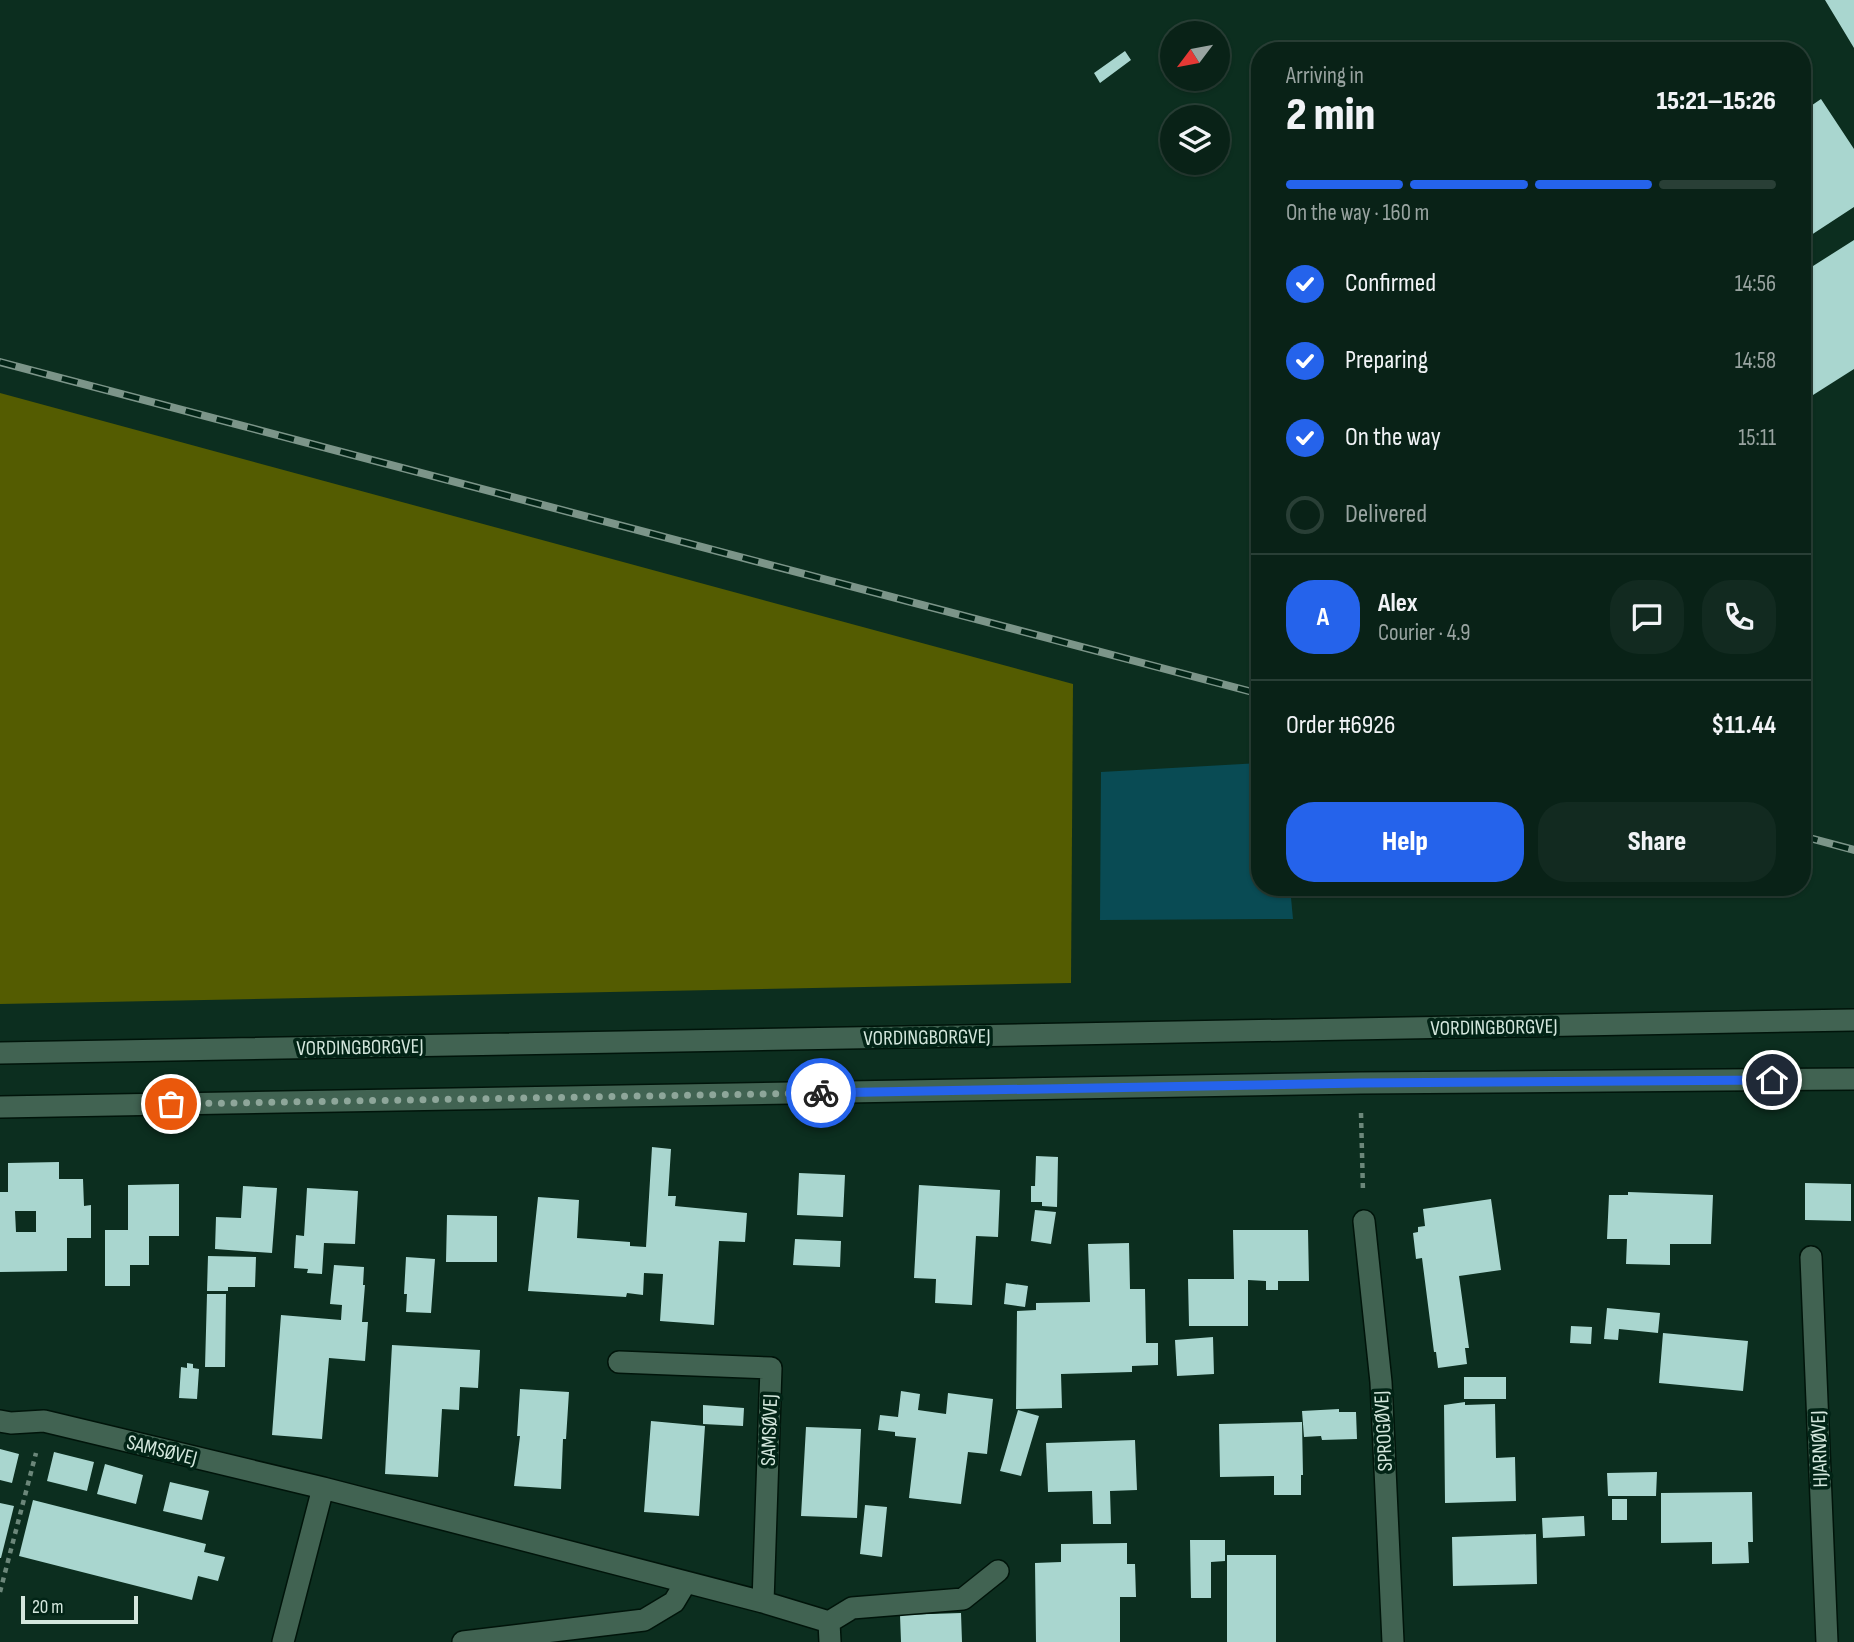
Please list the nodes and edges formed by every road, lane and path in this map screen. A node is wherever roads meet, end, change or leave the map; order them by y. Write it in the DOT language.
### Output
graph roads {
  1 [pos="1854,1020"];
  2 [pos="0,1053"];
  3 [pos="1854,1079"];
  4 [pos="1360,1083"];
  5 [pos="0,1107"];
  6 [pos="1364,1221"];
  7 [pos="1811,1257"];
  8 [pos="619,1362"];
  9 [pos="0,1421"];
  10 [pos="44,1421"];
  11 [pos="323,1488"];
  12 [pos="998,1571"];
  13 [pos="686,1582"];
  14 [pos="0,1591"];
  15 [pos="763,1602"];
  16 [pos="830,1632"];
  17 [pos="283,1642"];
  18 [pos="463,1642"];
  19 [pos="1393,1642"];
  20 [pos="1827,1642"];
  1 -- 2 [label="main road, VORDINGBORGVEJ"];
  3 -- 4 [label="main road"];
  4 -- 5 [label="main road"];
  4 -- 6 [label="path"];
  6 -- 19 [label="main road, SPROGØVEJ"];
  7 -- 20 [label="main road, HJARNØVEJ"];
  8 -- 15 [label="main road, SAMSØVEJ"];
  9 -- 10 [label="main road, SAMSØVEJ"];
  10 -- 11 [label="main road, SAMSØVEJ"];
  10 -- 14 [label="path"];
  11 -- 13 [label="main road, SAMSØVEJ"];
  11 -- 17 [label="main road"];
  12 -- 16 [label="main road, SAMSØVEJ"];
  13 -- 15 [label="main road, SAMSØVEJ"];
  13 -- 18 [label="main road"];
  15 -- 16 [label="main road, SAMSØVEJ"];
}
